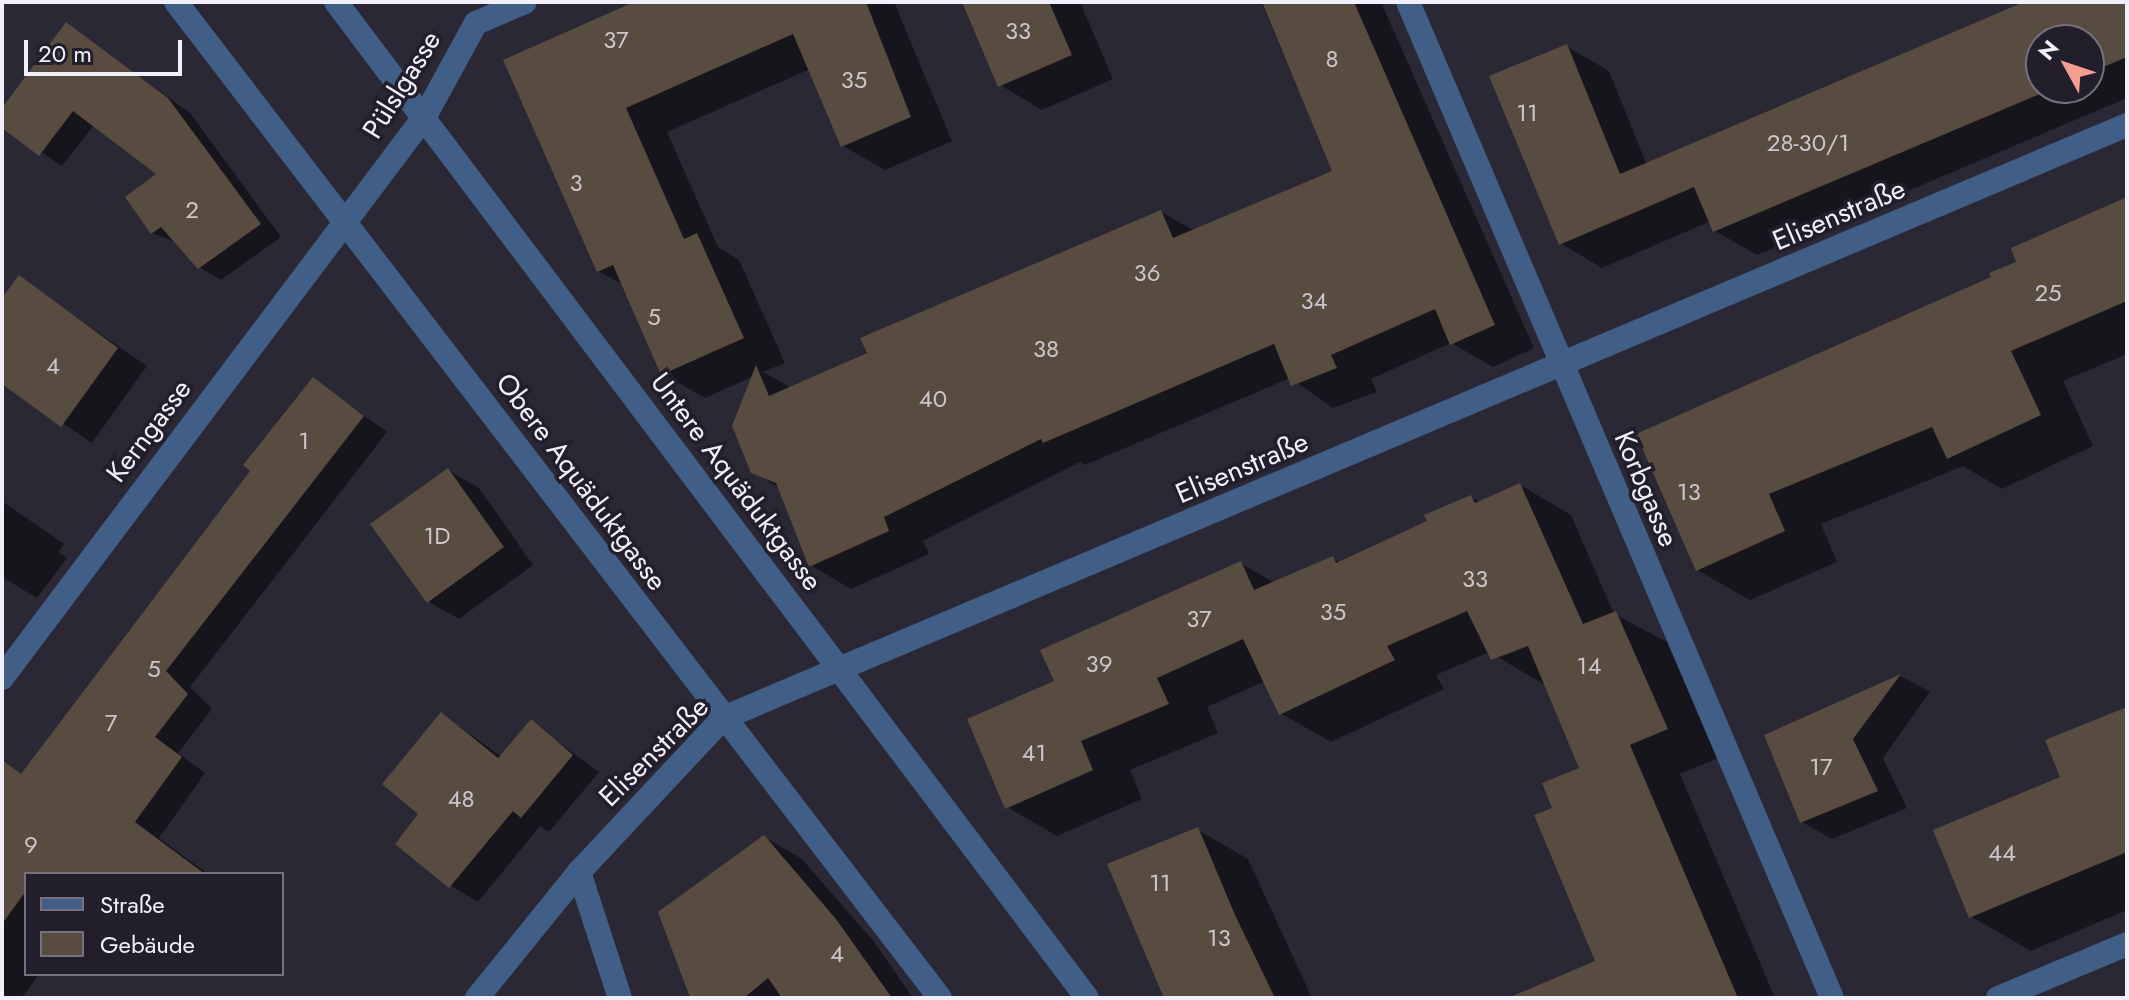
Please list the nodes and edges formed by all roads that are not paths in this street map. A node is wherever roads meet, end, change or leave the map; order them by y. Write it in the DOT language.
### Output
graph roads {
  1 [pos="176,2"];
  2 [pos="336,2"];
  3 [pos="525,2"];
  4 [pos="1408,2"];
  5 [pos="425,116"];
  6 [pos="2127,125"];
  7 [pos="345,220"];
  8 [pos="1561,366"];
  9 [pos="840,672"];
  10 [pos="2,678"];
  11 [pos="723,718"];
  12 [pos="579,872"];
  13 [pos="2127,944"];
  14 [pos="477,998"];
  15 [pos="620,998"];
  16 [pos="940,998"];
  17 [pos="1087,998"];
  18 [pos="1832,998"];
  19 [pos="1998,998"];
  1 -- 7 [label="street, Obere Aquäduktgasse"];
  2 -- 5 [label="street, Untere Aquäduktgasse"];
  3 -- 5 [label="street, Pülslgasse"];
  4 -- 8 [label="street, Korbgasse"];
  5 -- 7 [label="street, Pülslgasse"];
  5 -- 9 [label="street, Untere Aquäduktgasse"];
  6 -- 8 [label="street, Elisenstraße"];
  7 -- 10 [label="street, Kerngasse"];
  7 -- 11 [label="street, Obere Aquäduktgasse"];
  8 -- 9 [label="street, Elisenstraße"];
  8 -- 18 [label="street, Korbgasse"];
  9 -- 11 [label="street, Elisenstraße"];
  9 -- 17 [label="street, Untere Aquäduktgasse"];
  11 -- 12 [label="street, Elisenstraße"];
  11 -- 16 [label="street, Obere Aquäduktgasse"];
  12 -- 14 [label="street, Elisenstraße"];
  12 -- 15 [label="street"];
  13 -- 19 [label="street"];
}
